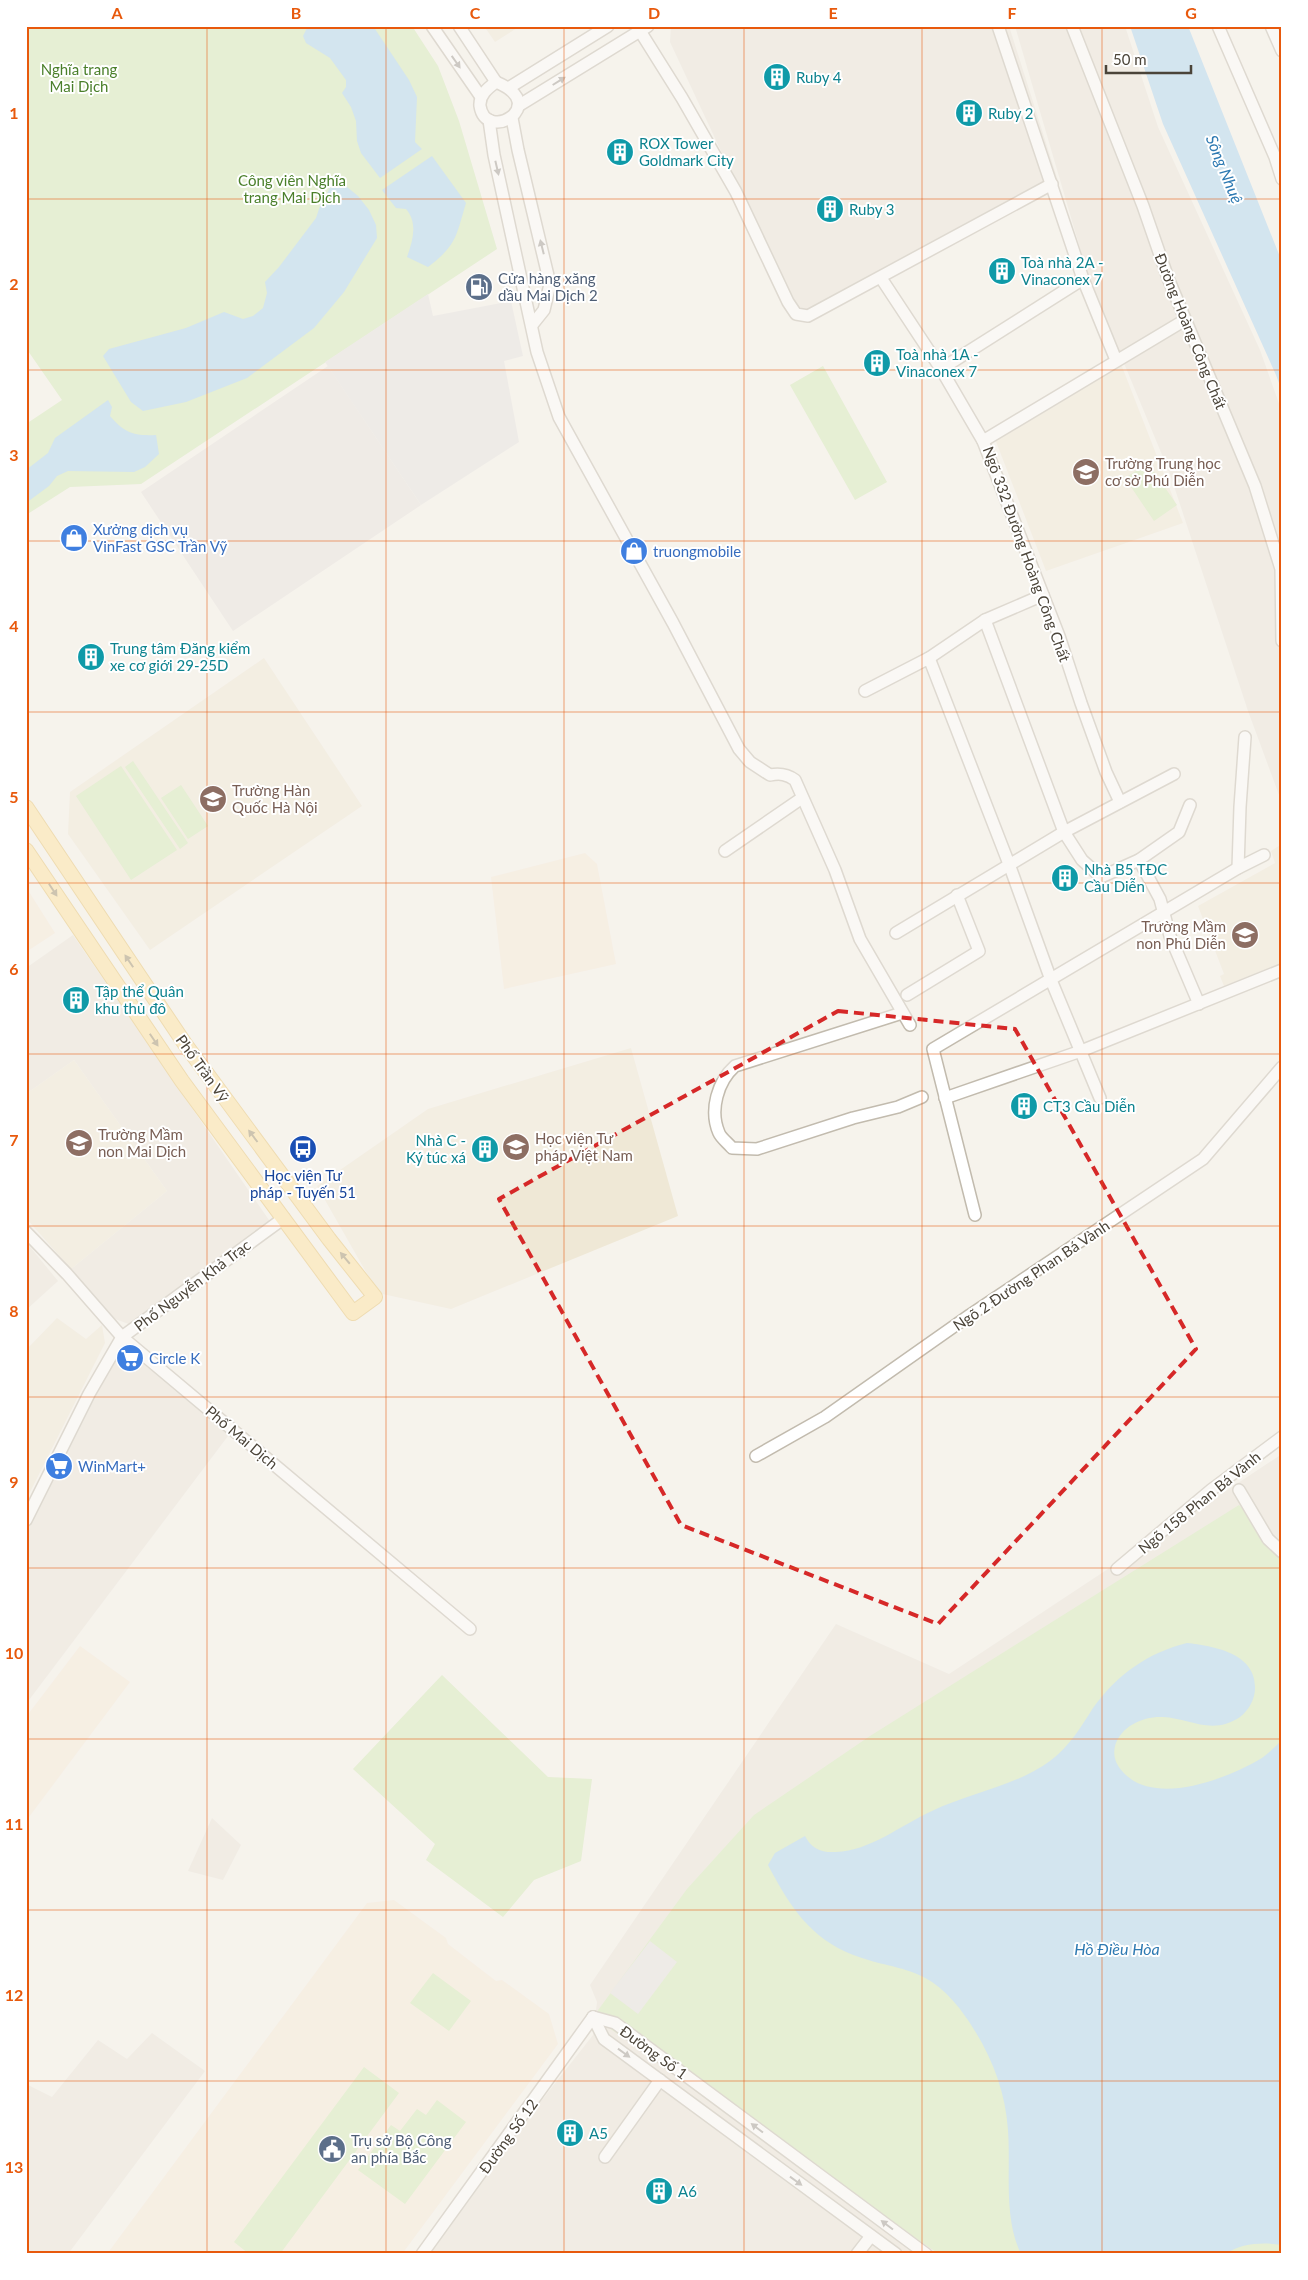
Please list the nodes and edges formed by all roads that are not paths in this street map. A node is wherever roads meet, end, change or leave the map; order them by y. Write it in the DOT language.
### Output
graph roads {
  1 [pos="432,26"];
  2 [pos="459,26"];
  3 [pos="608,26"];
  4 [pos="998,26"];
  5 [pos="1072,26"];
  6 [pos="1218,26"];
  7 [pos="1271,26"];
  8 [pos="644,29"];
  9 [pos="1282,51"];
  10 [pos="496,82"];
  11 [pos="510,87"];
  12 [pos="481,97"];
  13 [pos="518,106"];
  14 [pos="512,118"];
  15 [pos="489,120"];
  16 [pos="1282,179"];
  17 [pos="1052,184"];
  18 [pos="881,278"];
  19 [pos="1083,279"];
  20 [pos="1185,320"];
  21 [pos="532,324"];
  22 [pos="1116,360"];
  23 [pos="941,369"];
  24 [pos="983,441"];
  25 [pos="1044,595"];
  26 [pos="985,620"];
  27 [pos="1282,641"];
  28 [pos="929,658"];
  29 [pos="865,690"];
  30 [pos="1245,737"];
  31 [pos="1174,774"];
  32 [pos="802,798"];
  33 [pos="1120,802"];
  34 [pos="1190,805"];
  35 [pos="26,808"];
  36 [pos="1064,832"];
  37 [pos="26,850"];
  38 [pos="725,851"];
  39 [pos="1264,855"];
  40 [pos="1139,860"];
  41 [pos="1010,864"];
  42 [pos="1238,868"];
  43 [pos="958,895"];
  44 [pos="1164,913"];
  45 [pos="896,932"];
  46 [pos="1282,970"];
  47 [pos="1051,980"];
  48 [pos="907,995"];
  49 [pos="1198,1004"];
  50 [pos="902,1013"];
  51 [pos="910,1025"];
  52 [pos="1081,1051"];
  53 [pos="1282,1067"];
  54 [pos="922,1097"];
  55 [pos="945,1098"];
  56 [pos="1100,1098"];
  57 [pos="303,1203"];
  58 [pos="975,1215"];
  59 [pos="284,1218"];
  60 [pos="26,1232"];
  61 [pos="122,1337"];
  62 [pos="1282,1437"];
  63 [pos="756,1456"];
  64 [pos="1239,1490"];
  65 [pos="26,1520"];
  66 [pos="1282,1552"];
  67 [pos="1117,1569"];
  68 [pos="470,1629"];
  69 [pos="592,2017"];
  70 [pos="660,2080"];
  71 [pos="605,2158"];
  72 [pos="871,2236"];
  73 [pos="422,2254"];
  74 [pos="858,2254"];
  75 [pos="896,2254"];
  76 [pos="926,2254"];
  1 -- 12 [label="street, one-way"];
  2 -- 10 [label="street"];
  3 -- 11 [label="street"];
  4 -- 17 [label="street"];
  5 -- 20 [label="street, Đường Hoàng Công Chất"];
  6 -- 16 [label="street"];
  7 -- 9 [label="street"];
  13 -- 8 [label="street, one-way"];
  8 -- 18 [label="street"];
  10 -- 11 [label="street"];
  10 -- 12 [label="street"];
  11 -- 13 [label="street"];
  12 -- 15 [label="street"];
  13 -- 14 [label="street"];
  14 -- 15 [label="street"];
  21 -- 14 [label="street, one-way"];
  15 -- 21 [label="street, one-way"];
  17 -- 18 [label="street"];
  17 -- 19 [label="street"];
  18 -- 23 [label="street"];
  19 -- 22 [label="street"];
  19 -- 23 [label="street"];
  20 -- 22 [label="street, Ngõ 332 Đường Hoàng Công Chất"];
  20 -- 27 [label="street, Đường Hoàng Công Chất"];
  21 -- 32 [label="street"];
  22 -- 24 [label="street, Ngõ 332 Đường Hoàng Công Chất"];
  23 -- 24 [label="street"];
  24 -- 25 [label="street, Ngõ 332 Đường Hoàng Công Chất"];
  25 -- 26 [label="street"];
  25 -- 33 [label="street, Ngõ 332 Đường Hoàng Công Chất"];
  26 -- 28 [label="street"];
  26 -- 36 [label="street"];
  28 -- 29 [label="street"];
  28 -- 41 [label="street"];
  30 -- 42 [label="street"];
  31 -- 33 [label="street"];
  32 -- 38 [label="street"];
  32 -- 50 [label="street"];
  33 -- 36 [label="street"];
  34 -- 40 [label="street"];
  57 -- 35 [label="main road, Phố Trần Vỹ, one-way"];
  36 -- 40 [label="street"];
  36 -- 41 [label="street"];
  37 -- 59 [label="main road, Phố Trần Vỹ, one-way"];
  39 -- 42 [label="street"];
  40 -- 44 [label="street"];
  41 -- 43 [label="street"];
  41 -- 47 [label="street"];
  42 -- 44 [label="street"];
  43 -- 45 [label="street"];
  43 -- 48 [label="street"];
  44 -- 47 [label="street"];
  44 -- 49 [label="street"];
  46 -- 49 [label="street"];
  47 -- 52 [label="street"];
  47 -- 55 [label="street"];
  49 -- 52 [label="street"];
  50 -- 51 [label="street"];
  50 -- 54 [label="street"];
  52 -- 55 [label="street"];
  52 -- 56 [label="street"];
  53 -- 63 [label="street, Ngõ 2 Đường Phan Bá Vành"];
  55 -- 58 [label="street"];
  57 -- 59 [label="main road"];
  59 -- 57 [label="main road, Phố Trần Vỹ, one-way"];
  59 -- 61 [label="street, Phố Nguyễn Khả Trạc"];
  60 -- 61 [label="street, Phố Mai Dịch"];
  61 -- 65 [label="street, Phố Nguyễn Khả Trạc"];
  61 -- 68 [label="street, Phố Mai Dịch"];
  62 -- 67 [label="street, Ngõ 158 Phan Bá Vành"];
  64 -- 66 [label="street"];
  69 -- 70 [label="street, Đường Số 1, one-way"];
  69 -- 73 [label="street, Đường Số 12"];
  76 -- 69 [label="street, Đường Số 1, one-way"];
  70 -- 71 [label="street"];
  70 -- 72 [label="street, Đường Số 1, one-way"];
  72 -- 74 [label="street"];
  72 -- 75 [label="street, Đường Số 1"];
}
